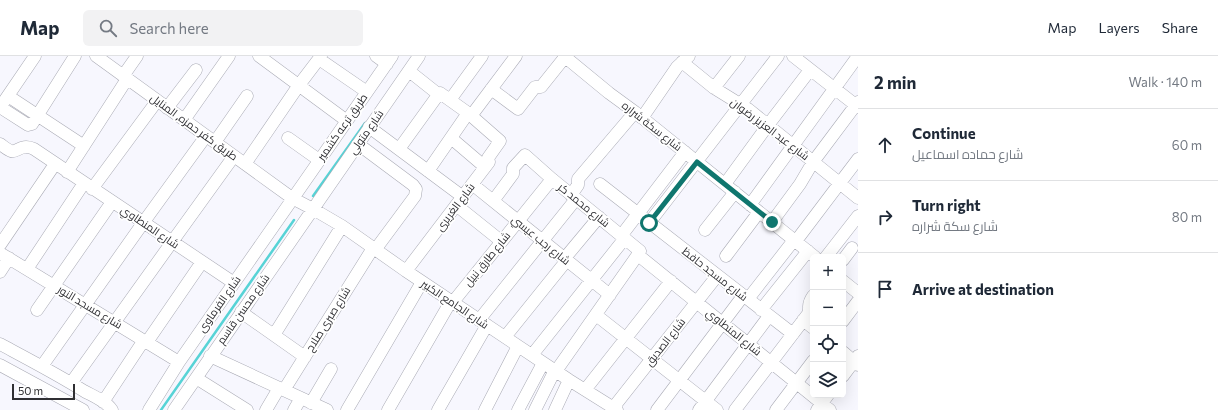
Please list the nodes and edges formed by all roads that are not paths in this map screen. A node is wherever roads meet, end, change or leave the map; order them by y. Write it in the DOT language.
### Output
graph roads {
  1 [pos="35,56"];
  2 [pos="75,56"];
  3 [pos="96,56"];
  4 [pos="137,56"];
  5 [pos="229,56"];
  6 [pos="259,56"];
  7 [pos="376,56"];
  8 [pos="419,56"];
  9 [pos="482,56"];
  10 [pos="516,56"];
  11 [pos="564,56"];
  12 [pos="739,56"];
  13 [pos="778,56"];
  14 [pos="793,56"];
  15 [pos="858,56"];
  16 [pos="320,57"];
  17 [pos="686,59"];
  18 [pos="271,60"];
  19 [pos="389,60"];
  20 [pos="196,70"];
  21 [pos="409,70"];
  22 [pos="810,70"];
  23 [pos="125,77"];
  24 [pos="299,85"];
  25 [pos="714,88"];
  26 [pos="834,88"];
  27 [pos="491,89"];
  28 [pos="367,92"];
  29 [pos="438,95"];
  30 [pos="8,96"];
  31 [pos="247,96"];
  32 [pos="450,100"];
  33 [pos="162,104"];
  34 [pos="740,104"];
  35 [pos="857,105"];
  36 [pos="0,107"];
  37 [pos="469,114"];
  38 [pos="638,115"];
  39 [pos="34,120"];
  40 [pos="184,120"];
  41 [pos="348,121"];
  42 [pos="768,125"];
  43 [pos="369,127"];
  44 [pos="288,138"];
  45 [pos="451,138"];
  46 [pos="210,139"];
  47 [pos="358,144"];
  48 [pos="793,145"];
  49 [pos="1,146"];
  50 [pos="84,146"];
  51 [pos="399,149"];
  52 [pos="686,152"];
  53 [pos="234,156"];
  54 [pos="858,159"];
  55 [pos="319,160"];
  56 [pos="697,162"];
  57 [pos="813,162"];
  58 [pos="55,164"];
  59 [pos="245,164"];
  60 [pos="485,167"];
  61 [pos="428,171"];
  62 [pos="67,172"];
  63 [pos="552,179"];
  64 [pos="840,183"];
  65 [pos="472,184"];
  66 [pos="600,184"];
  67 [pos="88,186"];
  68 [pos="730,188"];
  69 [pos="574,197"];
  70 [pos="292,198"];
  71 [pos="858,198"];
  72 [pos="492,200"];
  73 [pos="460,201"];
  74 [pos="112,202"];
  75 [pos="755,208"];
  76 [pos="313,209"];
  77 [pos="638,214"];
  78 [pos="858,216"];
  79 [pos="599,218"];
  80 [pos="518,221"];
  81 [pos="772,222"];
  82 [pos="143,223"];
  83 [pos="649,223"];
  84 [pos="342,226"];
  85 [pos="705,230"];
  86 [pos="623,237"];
  87 [pos="501,241"];
  88 [pos="542,241"];
  89 [pos="795,241"];
  90 [pos="172,242"];
  91 [pos="0,245"];
  92 [pos="852,248"];
  93 [pos="374,249"];
  94 [pos="811,254"];
  95 [pos="828,254"];
  96 [pos="638,255"];
  97 [pos="810,255"];
  98 [pos="5,256"];
  99 [pos="726,256"];
  100 [pos="846,256"];
  101 [pos="565,260"];
  102 [pos="202,262"];
  103 [pos="27,269"];
  104 [pos="406,271"];
  105 [pos="0,272"];
  106 [pos="717,276"];
  107 [pos="591,280"];
  108 [pos="671,281"];
  109 [pos="422,282"];
  110 [pos="234,283"];
  111 [pos="846,283"];
  112 [pos="55,286"];
  113 [pos="858,293"];
  114 [pos="610,295"];
  115 [pos="745,298"];
  116 [pos="810,301"];
  117 [pos="858,301"];
  118 [pos="452,302"];
  119 [pos="696,302"];
  120 [pos="86,304"];
  121 [pos="37,310"];
  122 [pos="241,312"];
  123 [pos="765,313"];
  124 [pos="596,315"];
  125 [pos="846,317"];
  126 [pos="803,320"];
  127 [pos="115,322"];
  128 [pos="483,322"];
  129 [pos="722,323"];
  130 [pos="810,326"];
  131 [pos="793,334"];
  132 [pos="274,335"];
  133 [pos="505,337"];
  134 [pos="626,338"];
  135 [pos="146,341"];
  136 [pos="0,344"];
  137 [pos="748,344"];
  138 [pos="518,346"];
  139 [pos="846,354"];
  140 [pos="532,355"];
  141 [pos="210,356"];
  142 [pos="305,357"];
  143 [pos="652,359"];
  144 [pos="857,361"];
  145 [pos="179,362"];
  146 [pos="771,362"];
  147 [pos="812,362"];
  148 [pos="544,363"];
  149 [pos="0,365"];
  150 [pos="42,366"];
  151 [pos="331,369"];
  152 [pos="556,371"];
  153 [pos="846,373"];
  154 [pos="196,378"];
  155 [pos="569,380"];
  156 [pos="679,380"];
  157 [pos="72,383"];
  158 [pos="796,383"];
  159 [pos="282,389"];
  160 [pos="585,390"];
  161 [pos="308,404"];
  162 [pos="597,405"];
  163 [pos="824,405"];
  164 [pos="108,406"];
  165 [pos="703,406"];
  166 [pos="180,408"];
  167 [pos="615,409"];
  168 [pos="82,410"];
  169 [pos="149,410"];
  170 [pos="247,410"];
  171 [pos="266,410"];
  172 [pos="294,410"];
  173 [pos="327,410"];
  174 [pos="347,410"];
  175 [pos="388,410"];
  176 [pos="438,410"];
  177 [pos="485,410"];
  178 [pos="518,410"];
  179 [pos="535,410"];
  180 [pos="555,410"];
  181 [pos="657,410"];
  182 [pos="717,410"];
  183 [pos="735,410"];
  184 [pos="776,410"];
  1 -- 30 [label="street"];
  2 -- 39 [label="street"];
  3 -- 23 [label="street, طريق كفر حمزه, المنايل"];
  4 -- 23 [label="street"];
  5 -- 40 [label="street"];
  6 -- 18 [label="street"];
  7 -- 19 [label="street"];
  8 -- 21 [label="street, شارع متولي"];
  9 -- 32 [label="street"];
  10 -- 27 [label="street"];
  11 -- 27 [label="street"];
  11 -- 38 [label="street, شارع سكة شراره"];
  12 -- 25 [label="street"];
  13 -- 34 [label="street"];
  14 -- 22 [label="street"];
  15 -- 26 [label="street"];
  16 -- 24 [label="street"];
  16 -- 28 [label="street"];
  17 -- 25 [label="street, شارع عبد العزيز رضوان"];
  17 -- 38 [label="street"];
  18 -- 24 [label="street"];
  19 -- 28 [label="street, طريق ترعه كشمير"];
  20 -- 33 [label="street"];
  21 -- 29 [label="street"];
  21 -- 43 [label="street, شارع متولي"];
  22 -- 26 [label="street"];
  22 -- 42 [label="street"];
  23 -- 33 [label="street, طريق كفر حمزه, المنايل"];
  23 -- 50 [label="street"];
  24 -- 41 [label="street"];
  24 -- 59 [label="street"];
  25 -- 34 [label="street, شارع عبد العزيز رضوان"];
  26 -- 35 [label="street"];
  26 -- 48 [label="street"];
  27 -- 37 [label="street"];
  28 -- 41 [label="street, طريق ترعه كشمير"];
  29 -- 32 [label="street"];
  29 -- 51 [label="street"];
  30 -- 36 [label="street"];
  30 -- 39 [label="street"];
  31 -- 46 [label="street"];
  32 -- 37 [label="street"];
  33 -- 40 [label="street, طريق كفر حمزه, المنايل"];
  33 -- 67 [label="street"];
  34 -- 42 [label="street, شارع عبد العزيز رضوان"];
  34 -- 56 [label="street"];
  35 -- 57 [label="street"];
  36 -- 39 [label="street"];
  37 -- 45 [label="street"];
  37 -- 60 [label="street, شارع الغريرى"];
  38 -- 52 [label="street, شارع سكة شراره"];
  38 -- 69 [label="street"];
  39 -- 50 [label="street"];
  40 -- 46 [label="street, طريق كفر حمزه, المنايل"];
  41 -- 55 [label="street, طريق ترعه كشمير"];
  42 -- 48 [label="street, شارع عبد العزيز رضوان"];
  42 -- 68 [label="street"];
  43 -- 47 [label="street, شارع متولي"];
  43 -- 51 [label="street"];
  44 -- 55 [label="street"];
  45 -- 60 [label="street"];
  45 -- 61 [label="street"];
  46 -- 53 [label="street, طريق كفر حمزه, المنايل"];
  46 -- 82 [label="street"];
  47 -- 76 [label="street, شارع متولي"];
  47 -- 93 [label="street, شارع صبرى صلاح"];
  48 -- 57 [label="street, شارع عبد العزيز رضوان"];
  48 -- 75 [label="street"];
  49 -- 58 [label="street, شارع المنطاوي"];
  50 -- 62 [label="street"];
  51 -- 61 [label="street"];
  52 -- 56 [label="street, شارع سكة شراره"];
  52 -- 77 [label="street"];
  53 -- 59 [label="street, طريق كفر حمزه, المنايل"];
  53 -- 90 [label="street"];
  54 -- 64 [label="street"];
  55 -- 70 [label="street, طريق ترعه كشمير"];
  56 -- 68 [label="street, شارع سكة شراره"];
  56 -- 83 [label="street"];
  57 -- 64 [label="street, شارع عبد العزيز رضوان"];
  57 -- 81 [label="street"];
  58 -- 62 [label="street, شارع المنطاوي"];
  58 -- 91 [label="street"];
  59 -- 70 [label="street, طريق كفر حمزه, المنايل"];
  60 -- 65 [label="street, شارع الغريرى"];
  61 -- 73 [label="street"];
  62 -- 67 [label="street, شارع المنطاوي"];
  63 -- 69 [label="street, شارع محمد كر"];
  63 -- 72 [label="street, شارع محمد كر"];
  63 -- 80 [label="street, شارع طارق نبيل"];
  64 -- 71 [label="street, شارع عبد العزيز رضوان"];
  64 -- 89 [label="street"];
  65 -- 72 [label="street, شارع رجب عيسي"];
  65 -- 73 [label="street, شارع الغريرى"];
  66 -- 77 [label="street, شارع مسجد حافظ"];
  67 -- 74 [label="street, شارع المنطاوي"];
  67 -- 103 [label="street"];
  68 -- 75 [label="street, شارع سكة شراره"];
  68 -- 85 [label="street"];
  69 -- 79 [label="street, شارع محمد كر"];
  69 -- 88 [label="street"];
  70 -- 76 [label="street, شارع الجامع الكبير"];
  70 -- 110 [label="street, شارع الفرماوى"];
  72 -- 80 [label="street, شارع رجب عيسي"];
  73 -- 87 [label="street"];
  73 -- 104 [label="street, شارع الغريرى"];
  74 -- 82 [label="street, شارع المنطاوي"];
  74 -- 112 [label="street"];
  75 -- 81 [label="street, شارع سكة شراره"];
  75 -- 99 [label="street"];
  76 -- 84 [label="street, شارع الجامع الكبير"];
  76 -- 122 [label="street, شارع محسن قاسم"];
  77 -- 83 [label="street, شارع مسجد حافظ"];
  77 -- 86 [label="street"];
  78 -- 95 [label="street"];
  79 -- 86 [label="street, شارع محمد كر"];
  79 -- 101 [label="street"];
  80 -- 87 [label="street, شارع طارق نبيل"];
  80 -- 88 [label="street, شارع رجب عيسي"];
  81 -- 89 [label="street, شارع سكة شراره"];
  82 -- 90 [label="street, شارع المنطاوي"];
  82 -- 120 [label="street"];
  83 -- 106 [label="street, شارع مسجد حافظ"];
  84 -- 93 [label="street, شارع الجامع الكبير"];
  84 -- 132 [label="street"];
  86 -- 96 [label="street, شارع محمد كر"];
  86 -- 107 [label="street"];
  87 -- 118 [label="street, شارع طارق نبيل"];
  88 -- 101 [label="street, شارع رجب عيسي"];
  88 -- 128 [label="street"];
  89 -- 94 [label="street, شارع سكة شراره"];
  89 -- 115 [label="street"];
  90 -- 102 [label="street, شارع المنطاوي"];
  90 -- 127 [label="street"];
  92 -- 100 [label="street"];
  93 -- 104 [label="street, شارع الجامع الكبير"];
  93 -- 142 [label="street, شارع صبرى صلاح"];
  96 -- 108 [label="street, شارع المنطاوي"];
  96 -- 114 [label="street"];
  97 -- 123 [label="street"];
  98 -- 103 [label="street, شارع مسجد النور"];
  98 -- 105 [label="street"];
  101 -- 107 [label="street, شارع رجب عيسي"];
  101 -- 133 [label="street"];
  102 -- 110 [label="street, شارع المنطاوي"];
  102 -- 135 [label="street"];
  103 -- 112 [label="street, شارع مسجد النور"];
  104 -- 109 [label="street, شارع الجامع الكبير"];
  106 -- 115 [label="street, شارع مسجد حافظ"];
  106 -- 119 [label="street, شارع الصديق"];
  107 -- 114 [label="street, شارع رجب عيسي"];
  107 -- 140 [label="street"];
  108 -- 119 [label="street, شارع المنطاوي"];
  108 -- 134 [label="street"];
  109 -- 118 [label="street, شارع الجامع الكبير"];
  109 -- 174 [label="street"];
  110 -- 145 [label="street, شارع الفرماوى"];
  111 -- 113 [label="street"];
  112 -- 120 [label="street, شارع مسجد النور"];
  112 -- 121 [label="street"];
  114 -- 124 [label="street"];
  115 -- 123 [label="street, شارع مسجد حافظ"];
  115 -- 129 [label="street"];
  116 -- 126 [label="street"];
  117 -- 125 [label="street"];
  118 -- 128 [label="street, شارع الجامع الكبير"];
  118 -- 175 [label="street, شارع طارق نبيل"];
  119 -- 129 [label="street, شارع المنطاوي"];
  119 -- 143 [label="street, شارع الصديق"];
  120 -- 127 [label="street, شارع مسجد النور"];
  120 -- 150 [label="street"];
  122 -- 132 [label="street"];
  122 -- 141 [label="street, شارع محسن قاسم"];
  123 -- 131 [label="street, شارع مسجد حافظ"];
  123 -- 137 [label="street"];
  124 -- 134 [label="street"];
  124 -- 152 [label="street"];
  126 -- 130 [label="street"];
  126 -- 131 [label="street"];
  127 -- 135 [label="street, شارع مسجد النور"];
  127 -- 157 [label="street"];
  128 -- 133 [label="street, شارع الجامع الكبير"];
  128 -- 176 [label="street"];
  129 -- 137 [label="street, شارع المنطاوي"];
  129 -- 156 [label="street"];
  131 -- 146 [label="street"];
  132 -- 142 [label="street"];
  133 -- 138 [label="street, شارع الجامع الكبير"];
  134 -- 143 [label="street"];
  134 -- 160 [label="street"];
  135 -- 145 [label="street, شارع مسجد النور"];
  135 -- 164 [label="street"];
  136 -- 150 [label="street"];
  137 -- 146 [label="street, شارع المنطاوي"];
  137 -- 165 [label="street"];
  138 -- 140 [label="street, شارع الجامع الكبير"];
  138 -- 177 [label="street"];
  139 -- 144 [label="street"];
  140 -- 148 [label="street, شارع الجامع الكبير"];
  141 -- 154 [label="street, شارع محسن قاسم"];
  141 -- 159 [label="street"];
  142 -- 159 [label="street, شارع صبرى صلاح"];
  143 -- 156 [label="street"];
  143 -- 167 [label="street, شارع الصديق"];
  144 -- 153 [label="street"];
  145 -- 169 [label="street, شارع الفرماوى"];
  146 -- 158 [label="street, شارع المنطاوي"];
  146 -- 183 [label="street"];
  147 -- 158 [label="street"];
  148 -- 152 [label="street, شارع الجامع الكبير"];
  148 -- 178 [label="street"];
  149 -- 168 [label="street"];
  150 -- 157 [label="street"];
  151 -- 161 [label="street"];
  152 -- 155 [label="street, شارع الجامع الكبير"];
  152 -- 179 [label="street"];
  154 -- 166 [label="street, شارع محسن قاسم"];
  154 -- 170 [label="street"];
  155 -- 160 [label="street, شارع الجامع الكبير"];
  155 -- 180 [label="street"];
  156 -- 165 [label="street"];
  156 -- 181 [label="street"];
  157 -- 164 [label="street"];
  158 -- 163 [label="street, شارع المنطاوي"];
  158 -- 184 [label="street"];
  159 -- 161 [label="street"];
  159 -- 171 [label="street, شارع صبرى صلاح"];
  160 -- 162 [label="street, شارع الجامع الكبير"];
  161 -- 172 [label="street"];
  161 -- 173 [label="street"];
  162 -- 167 [label="street, شارع الجامع الكبير"];
  165 -- 182 [label="street"];
}
